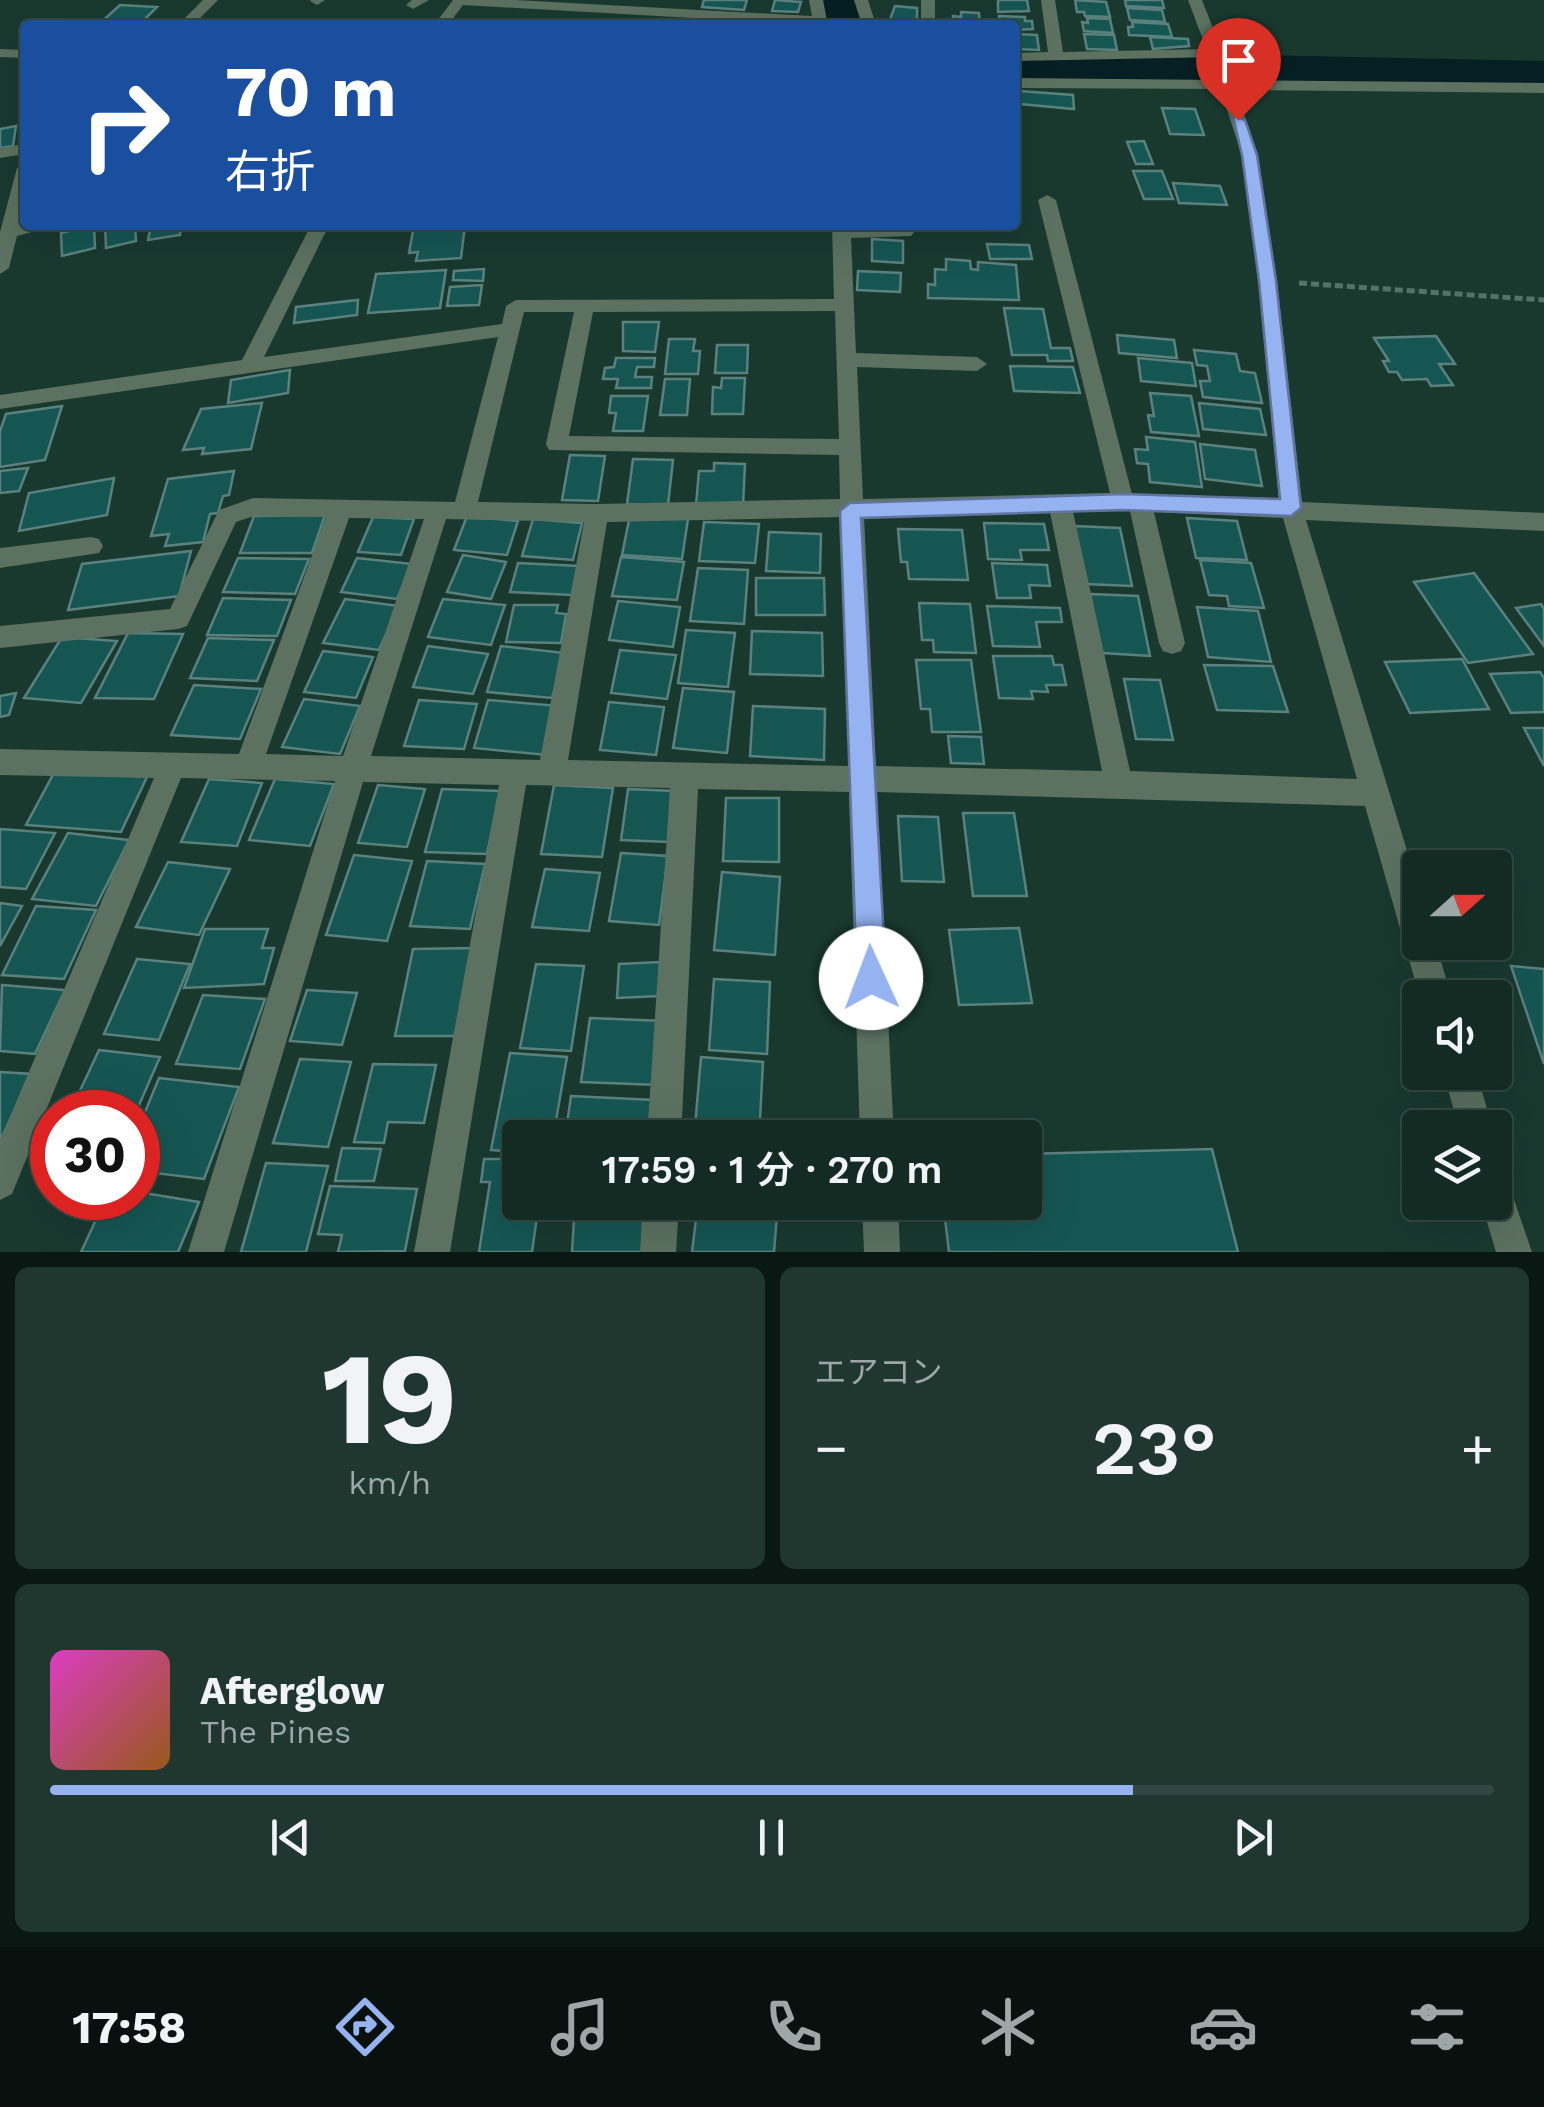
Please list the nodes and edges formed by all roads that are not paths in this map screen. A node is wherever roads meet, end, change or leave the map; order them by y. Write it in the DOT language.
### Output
graph roads {
  1 [pos="211,0"];
  2 [pos="459,0"];
  3 [pos="1048,0"];
  4 [pos="1195,0"];
  5 [pos="569,4"];
  6 [pos="676,6"];
  7 [pos="190,20"];
  8 [pos="810,20"];
  9 [pos="1020,57"];
  10 [pos="1056,57"];
  11 [pos="1230,72"];
  12 [pos="1020,83"];
  13 [pos="1544,88"];
  14 [pos="20,185"];
  15 [pos="1046,200"];
  16 [pos="7,228"];
  17 [pos="318,230"];
  18 [pos="841,230"];
  19 [pos="862,230"];
  20 [pos="905,232"];
  21 [pos="0,268"];
  22 [pos="842,305"];
  23 [pos="585,306"];
  24 [pos="510,329"];
  25 [pos="844,360"];
  26 [pos="977,364"];
  27 [pos="250,365"];
  28 [pos="0,402"];
  29 [pos="848,447"];
  30 [pos="1132,502"];
  31 [pos="1060,504"];
  32 [pos="341,508"];
  33 [pos="1291,508"];
  34 [pos="451,510"];
  35 [pos="850,511"];
  36 [pos="596,513"];
  37 [pos="1544,522"];
  38 [pos="91,546"];
  39 [pos="0,558"];
  40 [pos="0,638"];
  41 [pos="1172,643"];
  42 [pos="0,762"];
  43 [pos="173,765"];
  44 [pos="248,766"];
  45 [pos="353,768"];
  46 [pos="515,772"];
  47 [pos="552,772"];
  48 [pos="685,775"];
  49 [pos="864,778"];
  50 [pos="1119,784"];
  51 [pos="1374,793"];
  52 [pos="1431,980"];
  53 [pos="665,1120"];
  54 [pos="877,1120"];
  55 [pos="0,1182"];
  56 [pos="659,1220"];
  57 [pos="881,1220"];
  58 [pos="1504,1220"];
  59 [pos="206,1252"];
  60 [pos="432,1252"];
  61 [pos="658,1252"];
  62 [pos="882,1252"];
  63 [pos="1514,1252"];
  1 -- 7 [label="street"];
  2 -- 5 [label="street"];
  3 -- 10 [label="street"];
  4 -- 11 [label="street"];
  5 -- 6 [label="street"];
  6 -- 8 [label="street"];
  9 -- 10 [label="street"];
  10 -- 11 [label="street"];
  11 -- 12 [label="street"];
  11 -- 13 [label="street"];
  11 -- 33 [label="street"];
  14 -- 16 [label="street"];
  15 -- 30 [label="street"];
  16 -- 21 [label="street"];
  17 -- 27 [label="street"];
  18 -- 22 [label="street"];
  19 -- 20 [label="street"];
  22 -- 23 [label="street"];
  22 -- 25 [label="street"];
  23 -- 24 [label="street"];
  23 -- 29 [label="street"];
  24 -- 27 [label="street"];
  24 -- 34 [label="street"];
  25 -- 26 [label="street"];
  25 -- 29 [label="street"];
  27 -- 28 [label="street"];
  29 -- 35 [label="street"];
  30 -- 31 [label="street"];
  30 -- 33 [label="street"];
  30 -- 41 [label="street"];
  31 -- 35 [label="street"];
  31 -- 50 [label="street"];
  32 -- 34 [label="street"];
  32 -- 40 [label="street"];
  32 -- 44 [label="street"];
  33 -- 37 [label="street"];
  33 -- 51 [label="street"];
  34 -- 36 [label="street"];
  34 -- 45 [label="street"];
  35 -- 36 [label="street"];
  35 -- 49 [label="street"];
  36 -- 47 [label="street"];
  38 -- 39 [label="street"];
  42 -- 43 [label="street"];
  43 -- 44 [label="street"];
  43 -- 55 [label="street"];
  44 -- 45 [label="street"];
  45 -- 46 [label="street"];
  45 -- 59 [label="street"];
  46 -- 47 [label="street"];
  46 -- 60 [label="street"];
  47 -- 48 [label="street"];
  48 -- 49 [label="street"];
  48 -- 53 [label="street"];
  49 -- 50 [label="street"];
  49 -- 54 [label="street"];
  50 -- 51 [label="street"];
  51 -- 52 [label="street"];
  56 -- 61 [label="street"];
  57 -- 62 [label="street"];
  58 -- 63 [label="street"];
}
